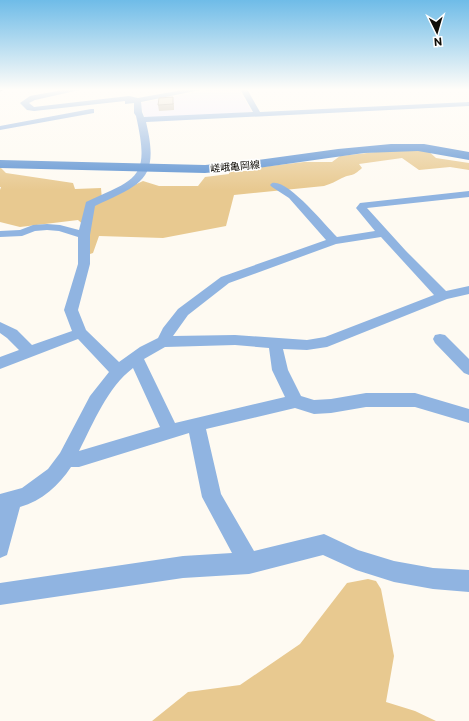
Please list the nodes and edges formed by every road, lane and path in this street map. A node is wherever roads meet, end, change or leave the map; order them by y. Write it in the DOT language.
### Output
graph roads {
  1 [pos="28,123"];
  2 [pos="142,123"];
  3 [pos="0,128"];
  4 [pos="469,156"];
  5 [pos="0,164"];
  6 [pos="144,168"];
  7 [pos="275,185"];
  8 [pos="469,194"];
  9 [pos="383,233"];
  10 [pos="0,234"];
  11 [pos="84,236"];
  12 [pos="334,242"];
  13 [pos="469,290"];
  14 [pos="443,296"];
  15 [pos="0,327"];
  16 [pos="80,333"];
  17 [pos="440,339"];
  18 [pos="163,342"];
  19 [pos="275,343"];
  20 [pos="29,352"];
  21 [pos="136,358"];
  22 [pos="0,363"];
  23 [pos="469,369"];
  24 [pos="118,371"];
  25 [pos="295,401"];
  26 [pos="469,416"];
  27 [pos="196,424"];
  28 [pos="171,432"];
  29 [pos="66,459"];
  30 [pos="6,502"];
  31 [pos="0,548"];
  32 [pos="249,563"];
  33 [pos="469,581"];
  34 [pos="0,594"];
  1 -- 3 [label="street"];
  2 -- 6 [label="street"];
  4 -- 6 [label="main road, 嵯峨亀岡線"];
  5 -- 6 [label="main road, 嵯峨亀岡線"];
  6 -- 11 [label="street"];
  7 -- 12 [label="street"];
  8 -- 9 [label="street"];
  9 -- 12 [label="street"];
  9 -- 14 [label="street"];
  10 -- 11 [label="street"];
  11 -- 16 [label="street"];
  12 -- 18 [label="street"];
  13 -- 14 [label="street"];
  14 -- 19 [label="street"];
  15 -- 20 [label="street"];
  16 -- 20 [label="street"];
  16 -- 24 [label="street"];
  17 -- 23 [label="street"];
  18 -- 19 [label="street"];
  18 -- 21 [label="street"];
  19 -- 25 [label="street"];
  20 -- 22 [label="street"];
  21 -- 24 [label="street"];
  21 -- 28 [label="street"];
  24 -- 29 [label="street"];
  25 -- 26 [label="street"];
  25 -- 27 [label="street"];
  27 -- 28 [label="street"];
  27 -- 32 [label="street"];
  28 -- 29 [label="street"];
  29 -- 30 [label="street"];
  30 -- 31 [label="street"];
  32 -- 33 [label="street"];
  32 -- 34 [label="street"];
}
